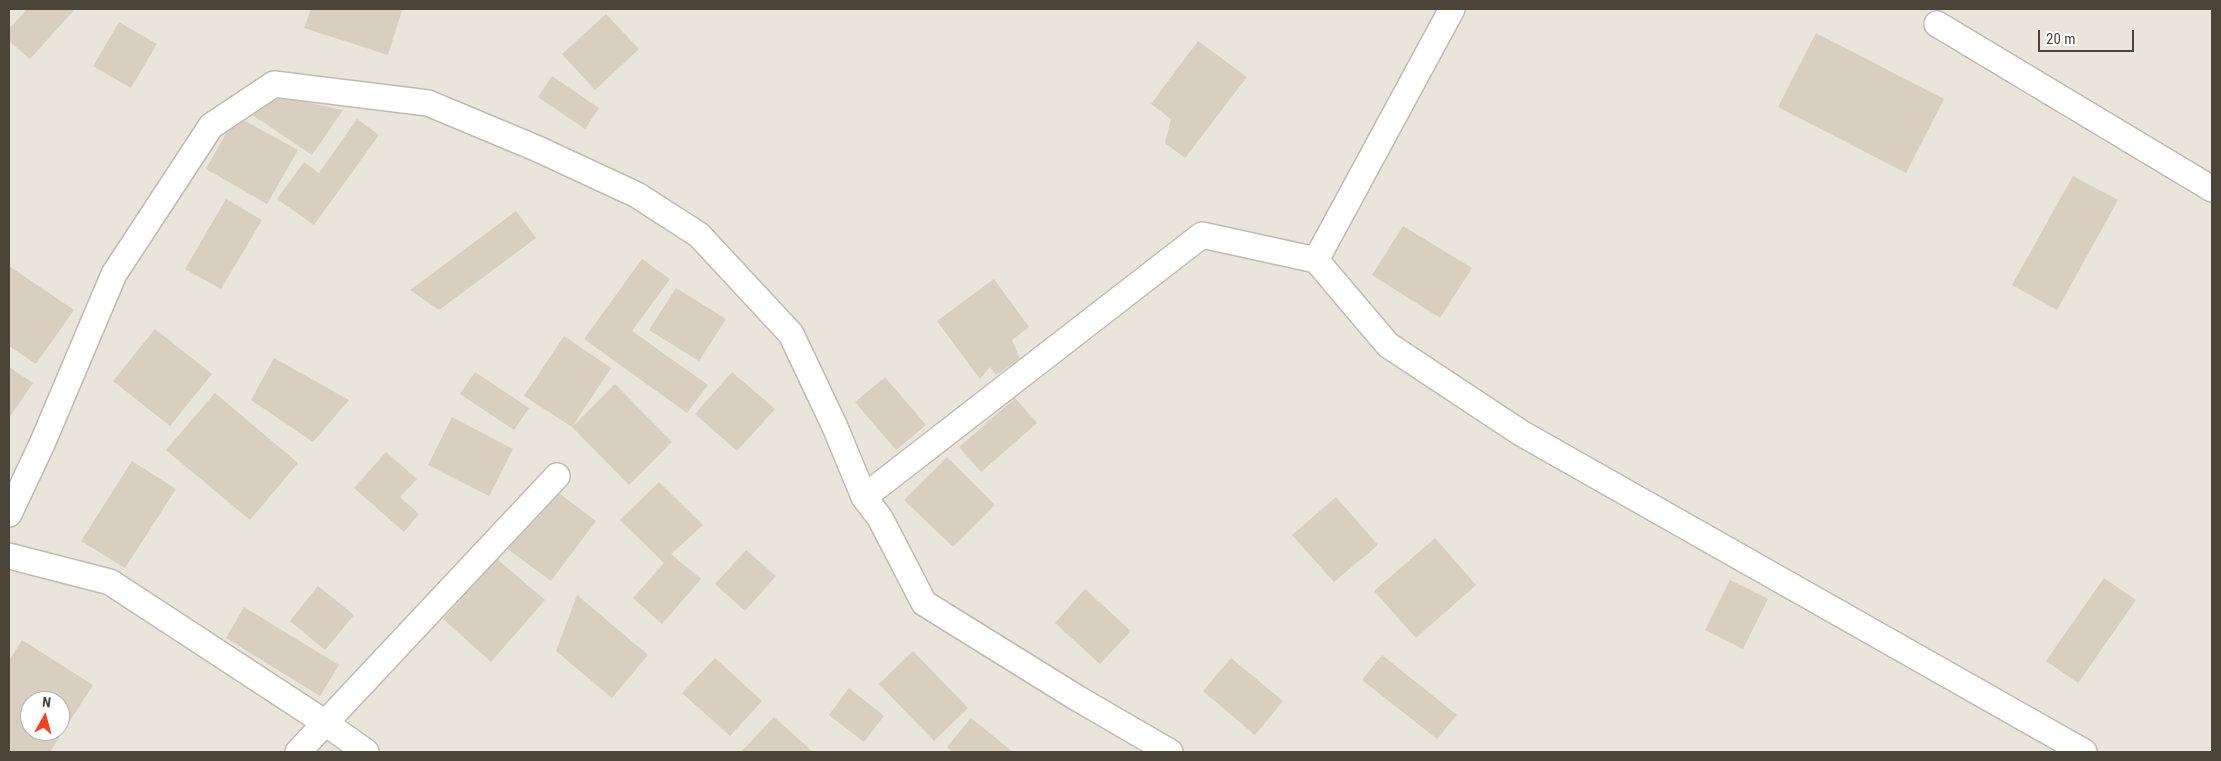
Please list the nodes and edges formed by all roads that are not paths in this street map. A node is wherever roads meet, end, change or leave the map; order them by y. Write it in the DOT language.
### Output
graph roads {
  1 [pos="1452,9"];
  2 [pos="1937,24"];
  3 [pos="2212,189"];
  4 [pos="1316,260"];
  5 [pos="556,476"];
  6 [pos="864,497"];
  7 [pos="9,514"];
  8 [pos="9,556"];
  9 [pos="327,724"];
  10 [pos="298,752"];
  11 [pos="366,752"];
  12 [pos="1170,752"];
  13 [pos="2084,752"];
  1 -- 4 [label="street"];
  2 -- 3 [label="street"];
  4 -- 6 [label="street"];
  4 -- 13 [label="street"];
  5 -- 9 [label="street"];
  6 -- 7 [label="street"];
  6 -- 12 [label="street"];
  8 -- 9 [label="street"];
  9 -- 10 [label="street"];
  9 -- 11 [label="street"];
}
